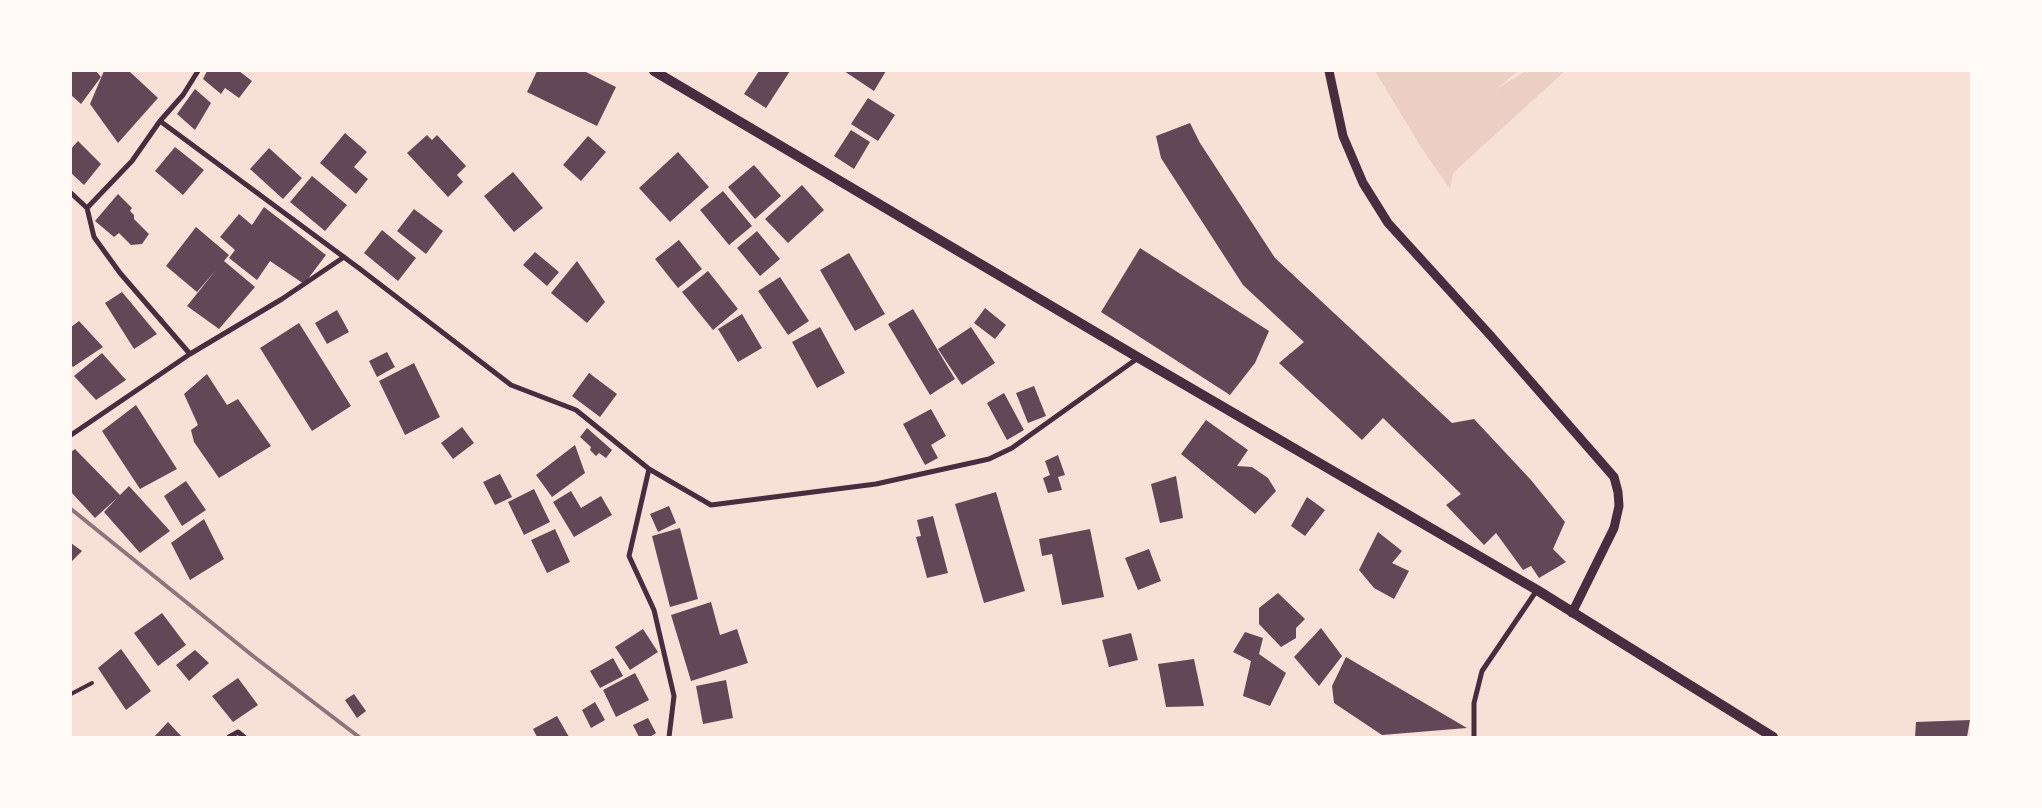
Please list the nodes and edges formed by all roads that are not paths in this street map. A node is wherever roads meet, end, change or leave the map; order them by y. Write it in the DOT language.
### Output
graph roads {
  1 [pos="198,71"];
  2 [pos="654,71"];
  3 [pos="1329,71"];
  4 [pos="160,121"];
  5 [pos="71,193"];
  6 [pos="87,208"];
  7 [pos="344,257"];
  8 [pos="190,354"];
  9 [pos="1138,358"];
  10 [pos="71,435"];
  11 [pos="649,469"];
  12 [pos="1537,590"];
  13 [pos="1572,613"];
  14 [pos="92,683"];
  15 [pos="71,694"];
  16 [pos="229,737"];
  17 [pos="244,737"];
  18 [pos="669,737"];
  19 [pos="1474,737"];
  20 [pos="1773,737"];
  1 -- 4 [label="street"];
  2 -- 9 [label="main road"];
  3 -- 13 [label="street"];
  4 -- 6 [label="street"];
  4 -- 7 [label="street"];
  5 -- 6 [label="street"];
  6 -- 8 [label="street"];
  7 -- 8 [label="street"];
  7 -- 11 [label="street"];
  8 -- 10 [label="street"];
  9 -- 11 [label="street"];
  9 -- 12 [label="main road"];
  11 -- 18 [label="street"];
  12 -- 13 [label="main road"];
  12 -- 19 [label="street"];
  13 -- 20 [label="main road"];
  14 -- 15 [label="lane"];
  16 -- 17 [label="street"];
}
